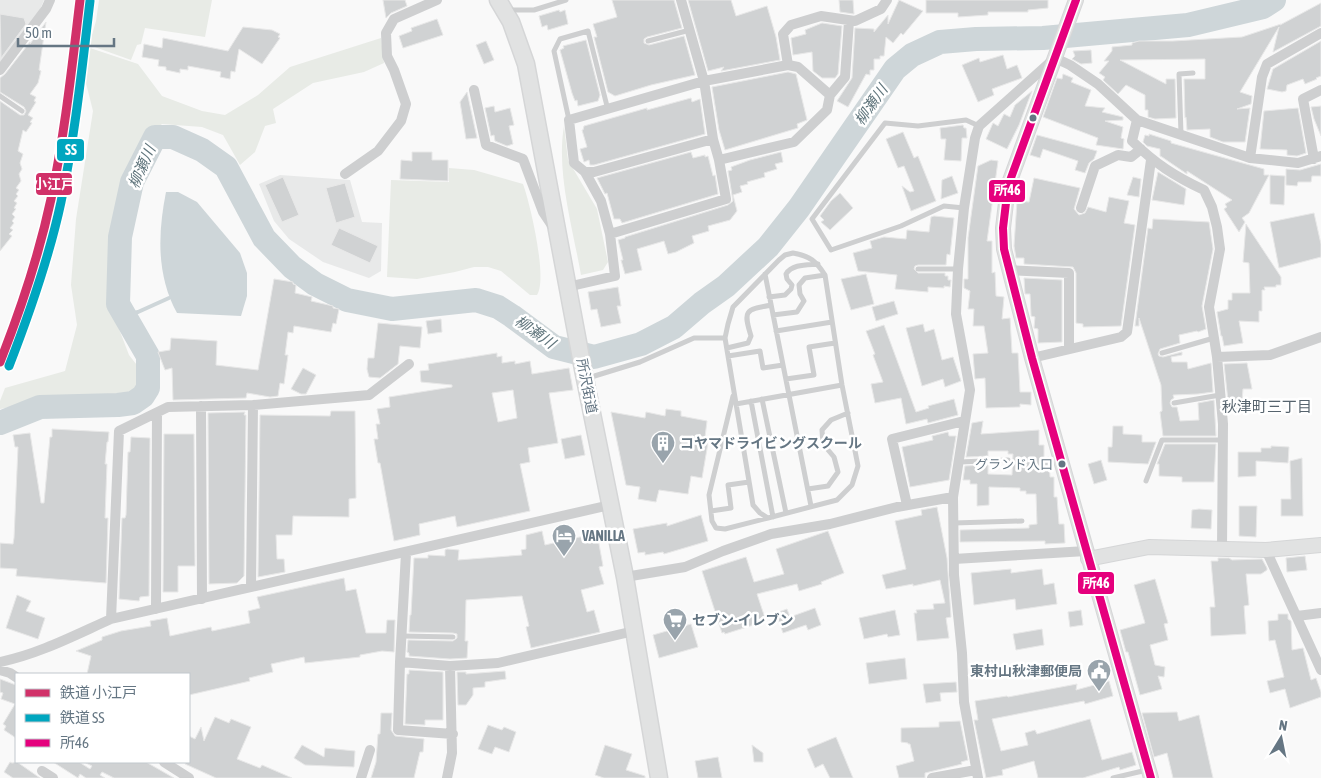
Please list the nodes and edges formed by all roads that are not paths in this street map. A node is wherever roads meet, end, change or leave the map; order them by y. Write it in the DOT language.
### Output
graph roads {
  1 [pos="50,0"];
  2 [pos="438,0"];
  3 [pos="566,0"];
  4 [pos="682,0"];
  5 [pos="887,0"];
  6 [pos="1076,2"];
  7 [pos="501,5"];
  8 [pos="849,21"];
  9 [pos="690,30"];
  10 [pos="1321,33"];
  11 [pos="648,41"];
  12 [pos="1055,57"];
  13 [pos="788,65"];
  14 [pos="0,70"];
  15 [pos="1193,73"];
  16 [pos="704,81"];
  17 [pos="474,90"];
  18 [pos="1321,90"];
  19 [pos="830,95"];
  20 [pos="0,96"];
  21 [pos="608,110"];
  22 [pos="22,111"];
  23 [pos="569,120"];
  24 [pos="1137,120"];
  25 [pos="979,126"];
  26 [pos="1181,135"];
  27 [pos="713,139"];
  28 [pos="1140,150"];
  29 [pos="1250,158"];
  30 [pos="1318,158"];
  31 [pos="719,160"];
  32 [pos="1151,160"];
  33 [pos="585,172"];
  34 [pos="345,174"];
  35 [pos="964,208"];
  36 [pos="1081,208"];
  37 [pos="558,234"];
  38 [pos="610,234"];
  39 [pos="818,264"];
  40 [pos="918,269"];
  41 [pos="958,269"];
  42 [pos="1008,270"];
  43 [pos="765,274"];
  44 [pos="825,275"];
  45 [pos="567,287"];
  46 [pos="769,297"];
  47 [pos="771,305"];
  48 [pos="773,315"];
  49 [pos="832,322"];
  50 [pos="776,331"];
  51 [pos="1321,337"];
  52 [pos="725,338"];
  53 [pos="1214,338"];
  54 [pos="835,343"];
  55 [pos="726,348"];
  56 [pos="1070,348"];
  57 [pos="1162,353"];
  58 [pos="728,356"];
  59 [pos="1218,357"];
  60 [pos="1032,358"];
  61 [pos="409,364"];
  62 [pos="783,364"];
  63 [pos="584,374"];
  64 [pos="786,379"];
  65 [pos="842,384"];
  66 [pos="734,393"];
  67 [pos="789,394"];
  68 [pos="1221,395"];
  69 [pos="762,399"];
  70 [pos="751,401"];
  71 [pos="1174,403"];
  72 [pos="736,404"];
  73 [pos="253,405"];
  74 [pos="201,406"];
  75 [pos="156,413"];
  76 [pos="848,413"];
  77 [pos="964,421"];
  78 [pos="1223,440"];
  79 [pos="1008,460"];
  80 [pos="958,462"];
  81 [pos="1146,480"];
  82 [pos="750,482"];
  83 [pos="808,489"];
  84 [pos="953,497"];
  85 [pos="610,505"];
  86 [pos="907,505"];
  87 [pos="811,506"];
  88 [pos="710,511"];
  89 [pos="786,513"];
  90 [pos="770,517"];
  91 [pos="1022,521"];
  92 [pos="953,523"];
  93 [pos="1321,545"];
  94 [pos="1222,549"];
  95 [pos="1266,550"];
  96 [pos="406,553"];
  97 [pos="1087,555"];
  98 [pos="954,559"];
  99 [pos="625,578"];
  100 [pos="251,587"];
  101 [pos="202,599"];
  102 [pos="156,609"];
  103 [pos="1321,613"];
  104 [pos="1297,616"];
  105 [pos="111,619"];
  106 [pos="634,632"];
  107 [pos="402,636"];
  108 [pos="453,637"];
  109 [pos="0,662"];
  110 [pos="400,662"];
  111 [pos="450,666"];
  112 [pos="0,670"];
  113 [pos="1321,670"];
  114 [pos="15,676"];
  115 [pos="452,734"];
  116 [pos="370,750"];
  117 [pos="166,763"];
  118 [pos="42,771"];
  119 [pos="977,774"];
  120 [pos="1150,774"];
  121 [pos="53,778"];
  122 [pos="189,778"];
  123 [pos="361,778"];
  124 [pos="447,778"];
  125 [pos="659,778"];
  126 [pos="932,778"];
  127 [pos="1113,778"];
  1 -- 14 [label="street"];
  2 -- 34 [label="street"];
  3 -- 7 [label="lane"];
  4 -- 9 [label="street"];
  5 -- 8 [label="street"];
  6 -- 12 [label="street"];
  7 -- 37 [label="main road, 所沢街道"];
  8 -- 13 [label="street"];
  8 -- 19 [label="street"];
  9 -- 11 [label="lane"];
  9 -- 16 [label="street"];
  10 -- 29 [label="street"];
  12 -- 24 [label="street"];
  12 -- 25 [label="street"];
  12 -- 42 [label="street"];
  13 -- 16 [label="street"];
  13 -- 19 [label="street"];
  15 -- 26 [label="lane"];
  16 -- 21 [label="street"];
  16 -- 27 [label="street"];
  17 -- 37 [label="street"];
  18 -- 30 [label="street"];
  19 -- 31 [label="street"];
  20 -- 22 [label="lane"];
  21 -- 23 [label="street"];
  21 -- 23 [label="lane"];
  23 -- 33 [label="street"];
  24 -- 26 [label="street"];
  24 -- 28 [label="street"];
  25 -- 35 [label="street"];
  25 -- 35 [label="lane"];
  26 -- 29 [label="street"];
  27 -- 31 [label="street"];
  27 -- 33 [label="street"];
  28 -- 32 [label="street"];
  28 -- 36 [label="street"];
  29 -- 30 [label="street"];
  31 -- 38 [label="street"];
  32 -- 53 [label="street"];
  32 -- 56 [label="street"];
  33 -- 38 [label="street"];
  35 -- 41 [label="street"];
  37 -- 45 [label="main road, 所沢街道"];
  38 -- 45 [label="street"];
  39 -- 43 [label="lane"];
  39 -- 44 [label="lane"];
  39 -- 46 [label="lane"];
  40 -- 41 [label="lane"];
  41 -- 77 [label="street"];
  42 -- 56 [label="street"];
  42 -- 60 [label="street"];
  43 -- 46 [label="lane"];
  43 -- 52 [label="lane"];
  44 -- 48 [label="lane"];
  44 -- 49 [label="lane"];
  45 -- 63 [label="main road, 所沢街道"];
  46 -- 47 [label="lane"];
  47 -- 48 [label="lane"];
  47 -- 55 [label="lane"];
  48 -- 50 [label="lane"];
  49 -- 50 [label="lane"];
  49 -- 54 [label="lane"];
  50 -- 62 [label="lane"];
  51 -- 59 [label="street"];
  52 -- 55 [label="lane"];
  52 -- 63 [label="lane"];
  53 -- 57 [label="lane"];
  53 -- 59 [label="street"];
  54 -- 64 [label="lane"];
  54 -- 65 [label="lane"];
  55 -- 58 [label="lane"];
  56 -- 60 [label="street"];
  58 -- 62 [label="lane"];
  58 -- 66 [label="lane"];
  59 -- 68 [label="street"];
  60 -- 97 [label="street"];
  61 -- 73 [label="street"];
  62 -- 64 [label="lane"];
  63 -- 85 [label="main road, 所沢街道"];
  64 -- 67 [label="lane"];
  65 -- 67 [label="lane"];
  65 -- 76 [label="lane"];
  66 -- 72 [label="lane"];
  66 -- 88 [label="lane"];
  67 -- 69 [label="lane"];
  67 -- 83 [label="lane"];
  68 -- 71 [label="lane"];
  68 -- 78 [label="street"];
  69 -- 70 [label="lane"];
  69 -- 89 [label="lane"];
  70 -- 72 [label="lane"];
  70 -- 90 [label="lane"];
  72 -- 82 [label="lane"];
  73 -- 74 [label="street"];
  73 -- 100 [label="street"];
  74 -- 75 [label="street"];
  74 -- 101 [label="street"];
  75 -- 102 [label="street"];
  75 -- 105 [label="street"];
  76 -- 83 [label="lane"];
  76 -- 87 [label="lane"];
  77 -- 80 [label="street"];
  77 -- 86 [label="street"];
  78 -- 81 [label="lane"];
  78 -- 94 [label="street"];
  79 -- 80 [label="lane"];
  80 -- 84 [label="street"];
  82 -- 88 [label="lane"];
  82 -- 90 [label="lane"];
  83 -- 87 [label="lane"];
  84 -- 86 [label="street"];
  84 -- 92 [label="street"];
  85 -- 96 [label="street"];
  85 -- 99 [label="main road, 所沢街道"];
  86 -- 99 [label="street"];
  87 -- 89 [label="lane"];
  88 -- 90 [label="lane"];
  89 -- 90 [label="lane"];
  91 -- 92 [label="lane"];
  92 -- 98 [label="street"];
  93 -- 95 [label="street"];
  94 -- 95 [label="street"];
  94 -- 97 [label="street"];
  95 -- 104 [label="street"];
  96 -- 100 [label="street"];
  96 -- 107 [label="street"];
  97 -- 98 [label="street"];
  97 -- 120 [label="street"];
  98 -- 119 [label="street"];
  99 -- 106 [label="main road, 所沢街道"];
  100 -- 101 [label="street"];
  101 -- 102 [label="street"];
  102 -- 105 [label="street"];
  103 -- 104 [label="street"];
  104 -- 113 [label="street"];
  105 -- 109 [label="street"];
  106 -- 111 [label="street"];
  106 -- 125 [label="main road, 所沢街道"];
  107 -- 108 [label="lane"];
  107 -- 110 [label="street"];
  110 -- 111 [label="street"];
  110 -- 115 [label="street"];
  111 -- 115 [label="street"];
  112 -- 114 [label="street"];
  115 -- 124 [label="street"];
  116 -- 123 [label="street"];
  117 -- 122 [label="street"];
  118 -- 121 [label="street"];
  119 -- 126 [label="street"];
  120 -- 127 [label="lane"];
}
